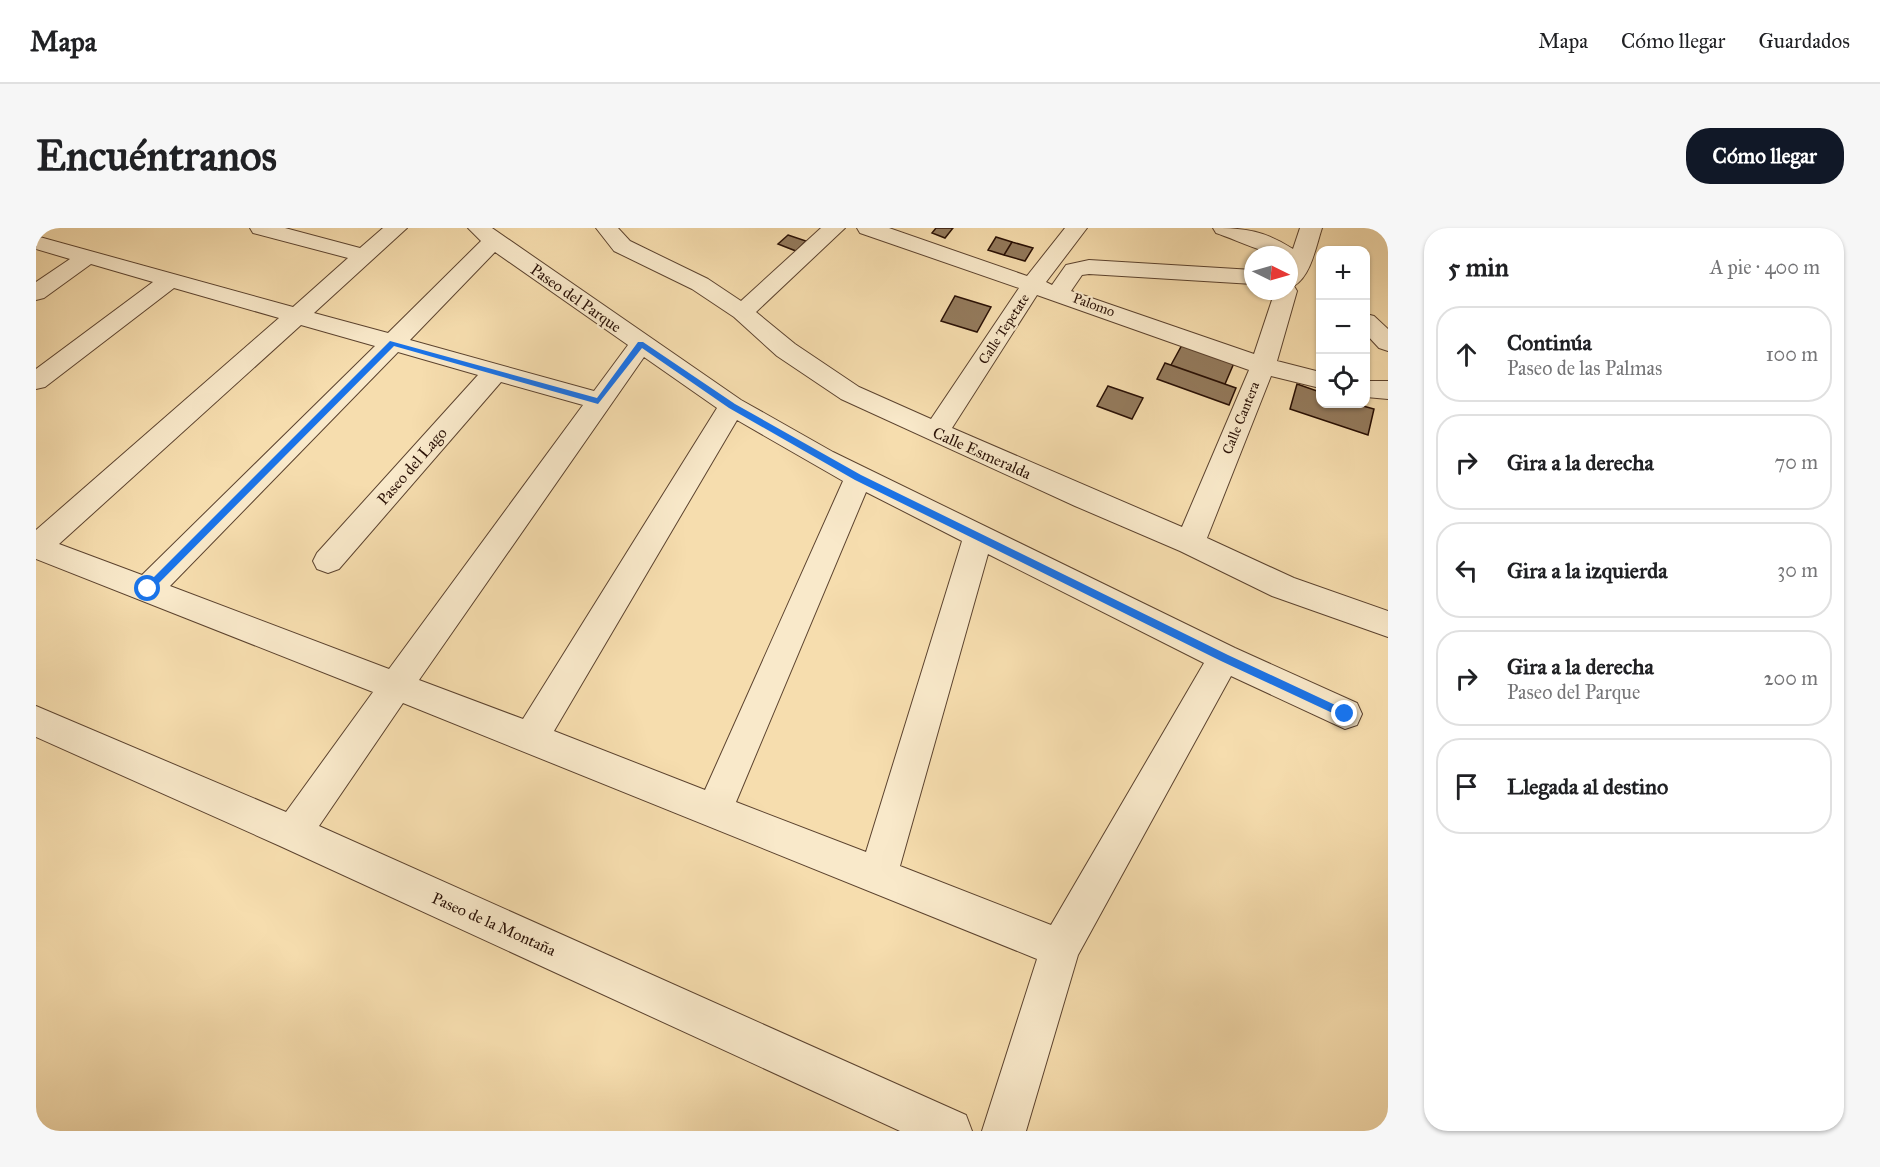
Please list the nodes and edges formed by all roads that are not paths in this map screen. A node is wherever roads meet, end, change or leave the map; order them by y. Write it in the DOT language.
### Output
graph roads {
  1 [pos="261,228"];
  2 [pos="396,228"];
  3 [pos="607,228"];
  4 [pos="834,228"];
  5 [pos="868,228"];
  6 [pos="1076,228"];
  7 [pos="1224,228"];
  8 [pos="1311,228"];
  9 [pos="486,234"];
  10 [pos="36,242"];
  11 [pos="1272,246"];
  12 [pos="88,256"];
  13 [pos="364,256"];
  14 [pos="1298,260"];
  15 [pos="1244,276"];
  16 [pos="171,280"];
  17 [pos="1033,284"];
  18 [pos="36,293"];
  19 [pos="1058,293"];
  20 [pos="1283,300"];
  21 [pos="742,312"];
  22 [pos="297,316"];
  23 [pos="1370,326"];
  24 [pos="392,343"];
  25 [pos="1388,343"];
  26 [pos="641,344"];
  27 [pos="1263,366"];
  28 [pos="495,372"];
  29 [pos="1316,379"];
  30 [pos="36,381"];
  31 [pos="1370,389"];
  32 [pos="1388,390"];
  33 [pos="598,401"];
  34 [pos="732,406"];
  35 [pos="936,432"];
  36 [pos="858,478"];
  37 [pos="978,536"];
  38 [pos="1190,543"];
  39 [pos="36,547"];
  40 [pos="328,561"];
  41 [pos="148,589"];
  42 [pos="1388,624"];
  43 [pos="1224,658"];
  44 [pos="395,687"];
  45 [pos="1345,714"];
  46 [pos="36,721"];
  47 [pos="531,738"];
  48 [pos="714,811"];
  49 [pos="293,833"];
  50 [pos="878,875"];
  51 [pos="1060,948"];
  52 [pos="950,1131"];
  53 [pos="1004,1131"];
  1 -- 13 [label="street"];
  2 -- 13 [label="street"];
  3 -- 21 [label="street, Calle Esmeralda"];
  4 -- 21 [label="street"];
  5 -- 17 [label="street, Palomo"];
  6 -- 17 [label="street, Calle Tepetate"];
  7 -- 11 [label="street"];
  8 -- 14 [label="street"];
  9 -- 24 [label="street"];
  9 -- 26 [label="street, Paseo del Parque"];
  10 -- 12 [label="street"];
  12 -- 16 [label="street"];
  12 -- 18 [label="street"];
  13 -- 22 [label="street"];
  15 -- 19 [label="street"];
  16 -- 22 [label="street"];
  16 -- 30 [label="street"];
  17 -- 19 [label="street, Palomo"];
  17 -- 35 [label="street, Calle Tepetate"];
  19 -- 27 [label="street, Palomo"];
  20 -- 27 [label="street, Calle Cantera"];
  21 -- 35 [label="street, Calle Esmeralda"];
  22 -- 24 [label="street"];
  22 -- 39 [label="street"];
  23 -- 25 [label="street"];
  24 -- 28 [label="street"];
  24 -- 41 [label="street"];
  26 -- 33 [label="street"];
  26 -- 34 [label="street, Paseo del Parque"];
  27 -- 29 [label="street, Palomo"];
  27 -- 38 [label="street, Calle Cantera"];
  28 -- 33 [label="street"];
  28 -- 40 [label="street, Paseo del Lago"];
  31 -- 32 [label="street"];
  33 -- 44 [label="street"];
  34 -- 36 [label="street, Paseo del Parque"];
  34 -- 47 [label="street"];
  35 -- 38 [label="street, Calle Esmeralda"];
  36 -- 37 [label="street, Paseo del Parque"];
  36 -- 48 [label="street"];
  37 -- 43 [label="street, Paseo del Parque"];
  37 -- 50 [label="street"];
  38 -- 42 [label="street, Calle Esmeralda"];
  39 -- 41 [label="street"];
  41 -- 44 [label="street"];
  43 -- 45 [label="street, Paseo del Parque"];
  43 -- 51 [label="street"];
  44 -- 47 [label="street"];
  44 -- 49 [label="street"];
  46 -- 49 [label="street, Paseo de la Montaña"];
  47 -- 48 [label="street"];
  48 -- 50 [label="street"];
  49 -- 52 [label="street, Paseo de la Montaña"];
  50 -- 51 [label="street"];
  51 -- 53 [label="street"];
}
